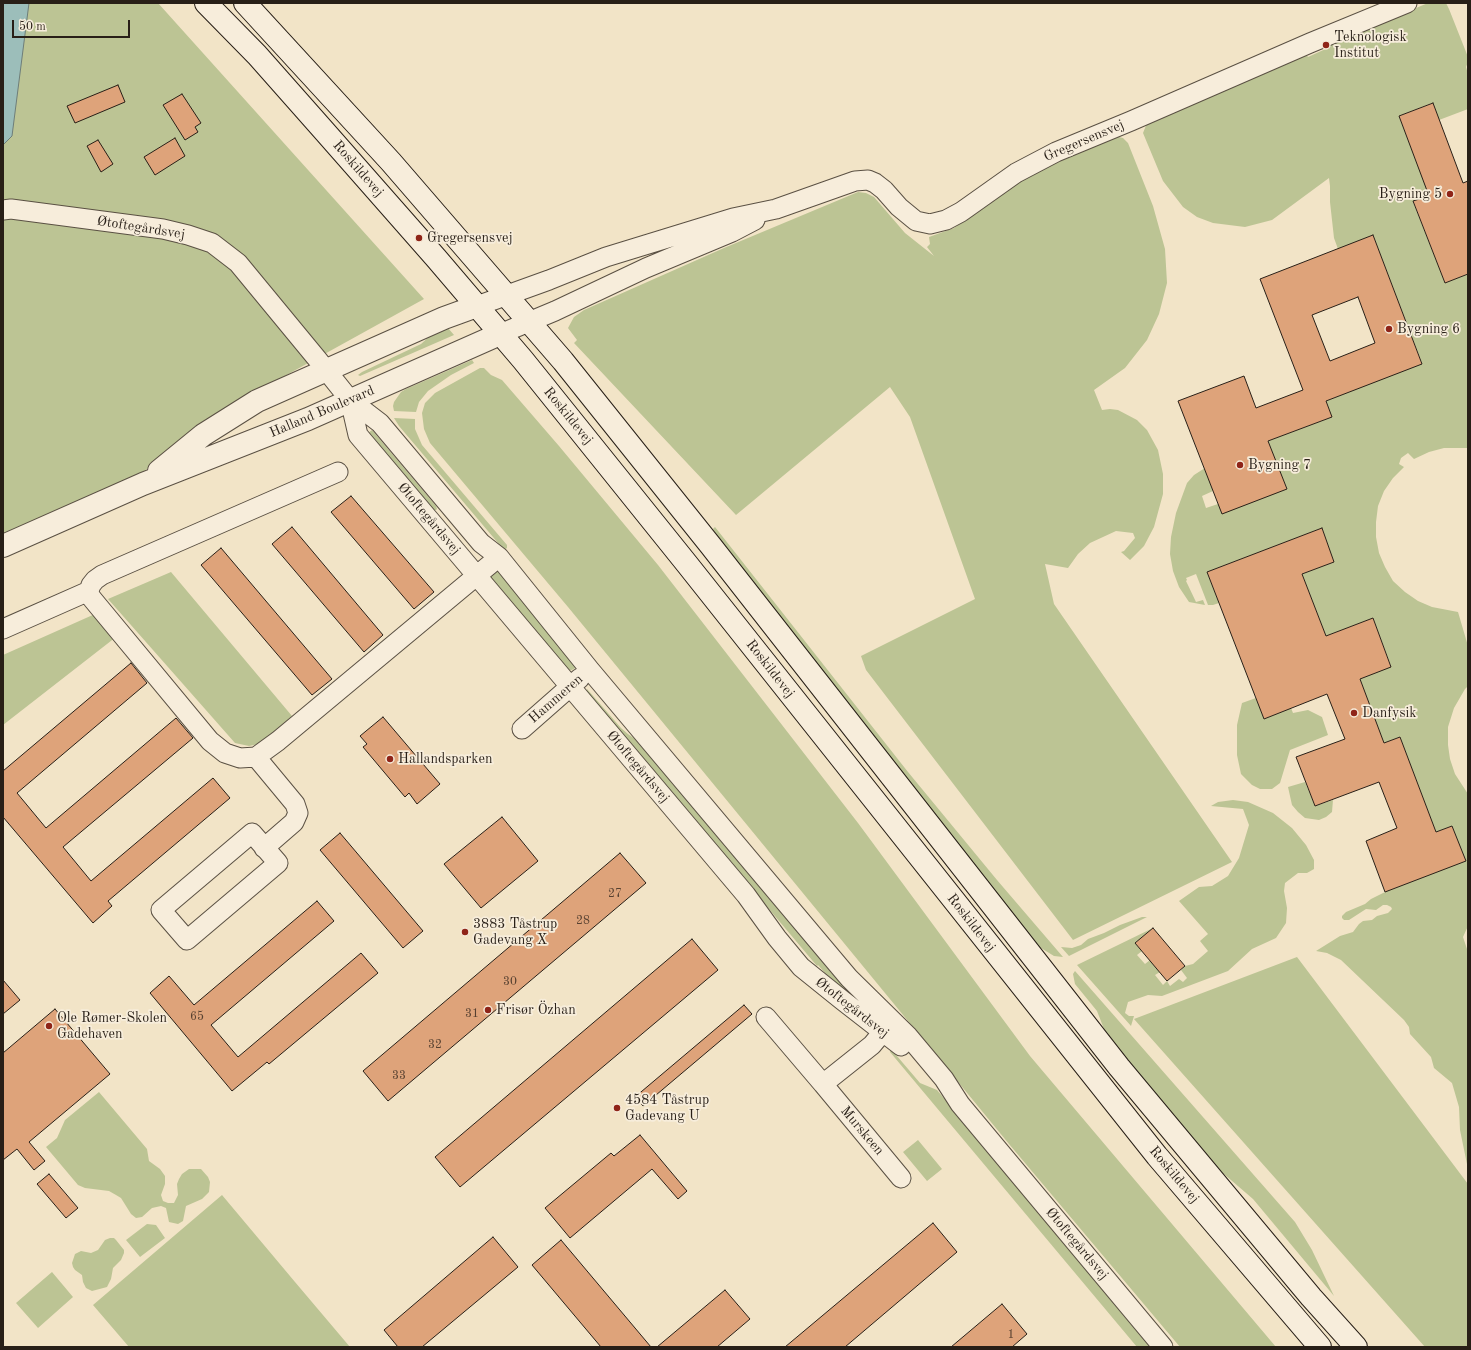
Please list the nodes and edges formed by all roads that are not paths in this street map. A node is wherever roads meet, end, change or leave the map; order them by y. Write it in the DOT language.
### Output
graph roads {
  1 [pos="206,3"];
  2 [pos="245,3"];
  3 [pos="1407,3"];
  4 [pos="776,209"];
  5 [pos="3,210"];
  6 [pos="507,295"];
  7 [pos="477,306"];
  8 [pos="530,322"];
  9 [pos="500,334"];
  10 [pos="326,370"];
  11 [pos="350,400"];
  12 [pos="338,472"];
  13 [pos="142,484"];
  14 [pos="3,546"];
  15 [pos="498,557"];
  16 [pos="476,575"];
  17 [pos="89,591"];
  18 [pos="3,629"];
  19 [pos="590,670"];
  20 [pos="570,687"];
  21 [pos="522,729"];
  22 [pos="256,757"];
  23 [pos="264,848"];
  24 [pos="766,1017"];
  25 [pos="888,1027"];
  26 [pos="823,1084"];
  27 [pos="901,1178"];
  28 [pos="1163,1347"];
  29 [pos="1320,1347"];
  30 [pos="1356,1347"];
  1 -- 7 [label="main road, Roskildevej"];
  2 -- 6 [label="main road, Roskildevej"];
  3 -- 4 [label="street, Gregersensvej"];
  4 -- 6 [label="street, Gregersensvej"];
  4 -- 8 [label="street, Gregersensvej"];
  5 -- 10 [label="street, Øtoftegårdsvej"];
  6 -- 7 [label="street, Gregersensvej"];
  6 -- 8 [label="main road, Roskildevej"];
  7 -- 9 [label="main road, Roskildevej"];
  7 -- 10 [label="main road, Halland Boulevard"];
  8 -- 9 [label="street, Gregersensvej"];
  8 -- 30 [label="main road, Roskildevej"];
  9 -- 11 [label="main road, Halland Boulevard"];
  9 -- 29 [label="main road, Roskildevej"];
  10 -- 11 [label="street, Øtoftegårdsvej"];
  10 -- 13 [label="main road, Halland Boulevard"];
  11 -- 13 [label="main road, Halland Boulevard"];
  11 -- 15 [label="street, Øtoftegårdsvej"];
  11 -- 16 [label="street, Øtoftegårdsvej"];
  12 -- 17 [label="street"];
  13 -- 14 [label="main road, Halland Boulevard"];
  15 -- 16 [label="street"];
  15 -- 19 [label="street, Øtoftegårdsvej"];
  16 -- 20 [label="street, Øtoftegårdsvej"];
  16 -- 22 [label="street"];
  17 -- 18 [label="street"];
  17 -- 22 [label="street"];
  19 -- 20 [label="street, Hammeren"];
  19 -- 25 [label="street, Øtoftegårdsvej"];
  20 -- 21 [label="street, Hammeren"];
  20 -- 25 [label="street, Øtoftegårdsvej"];
  22 -- 23 [label="street"];
  23 -- 23 [label="street"];
  24 -- 26 [label="street, Murskeen"];
  25 -- 26 [label="street"];
  25 -- 28 [label="street, Øtoftegårdsvej"];
  26 -- 27 [label="street, Murskeen"];
}
